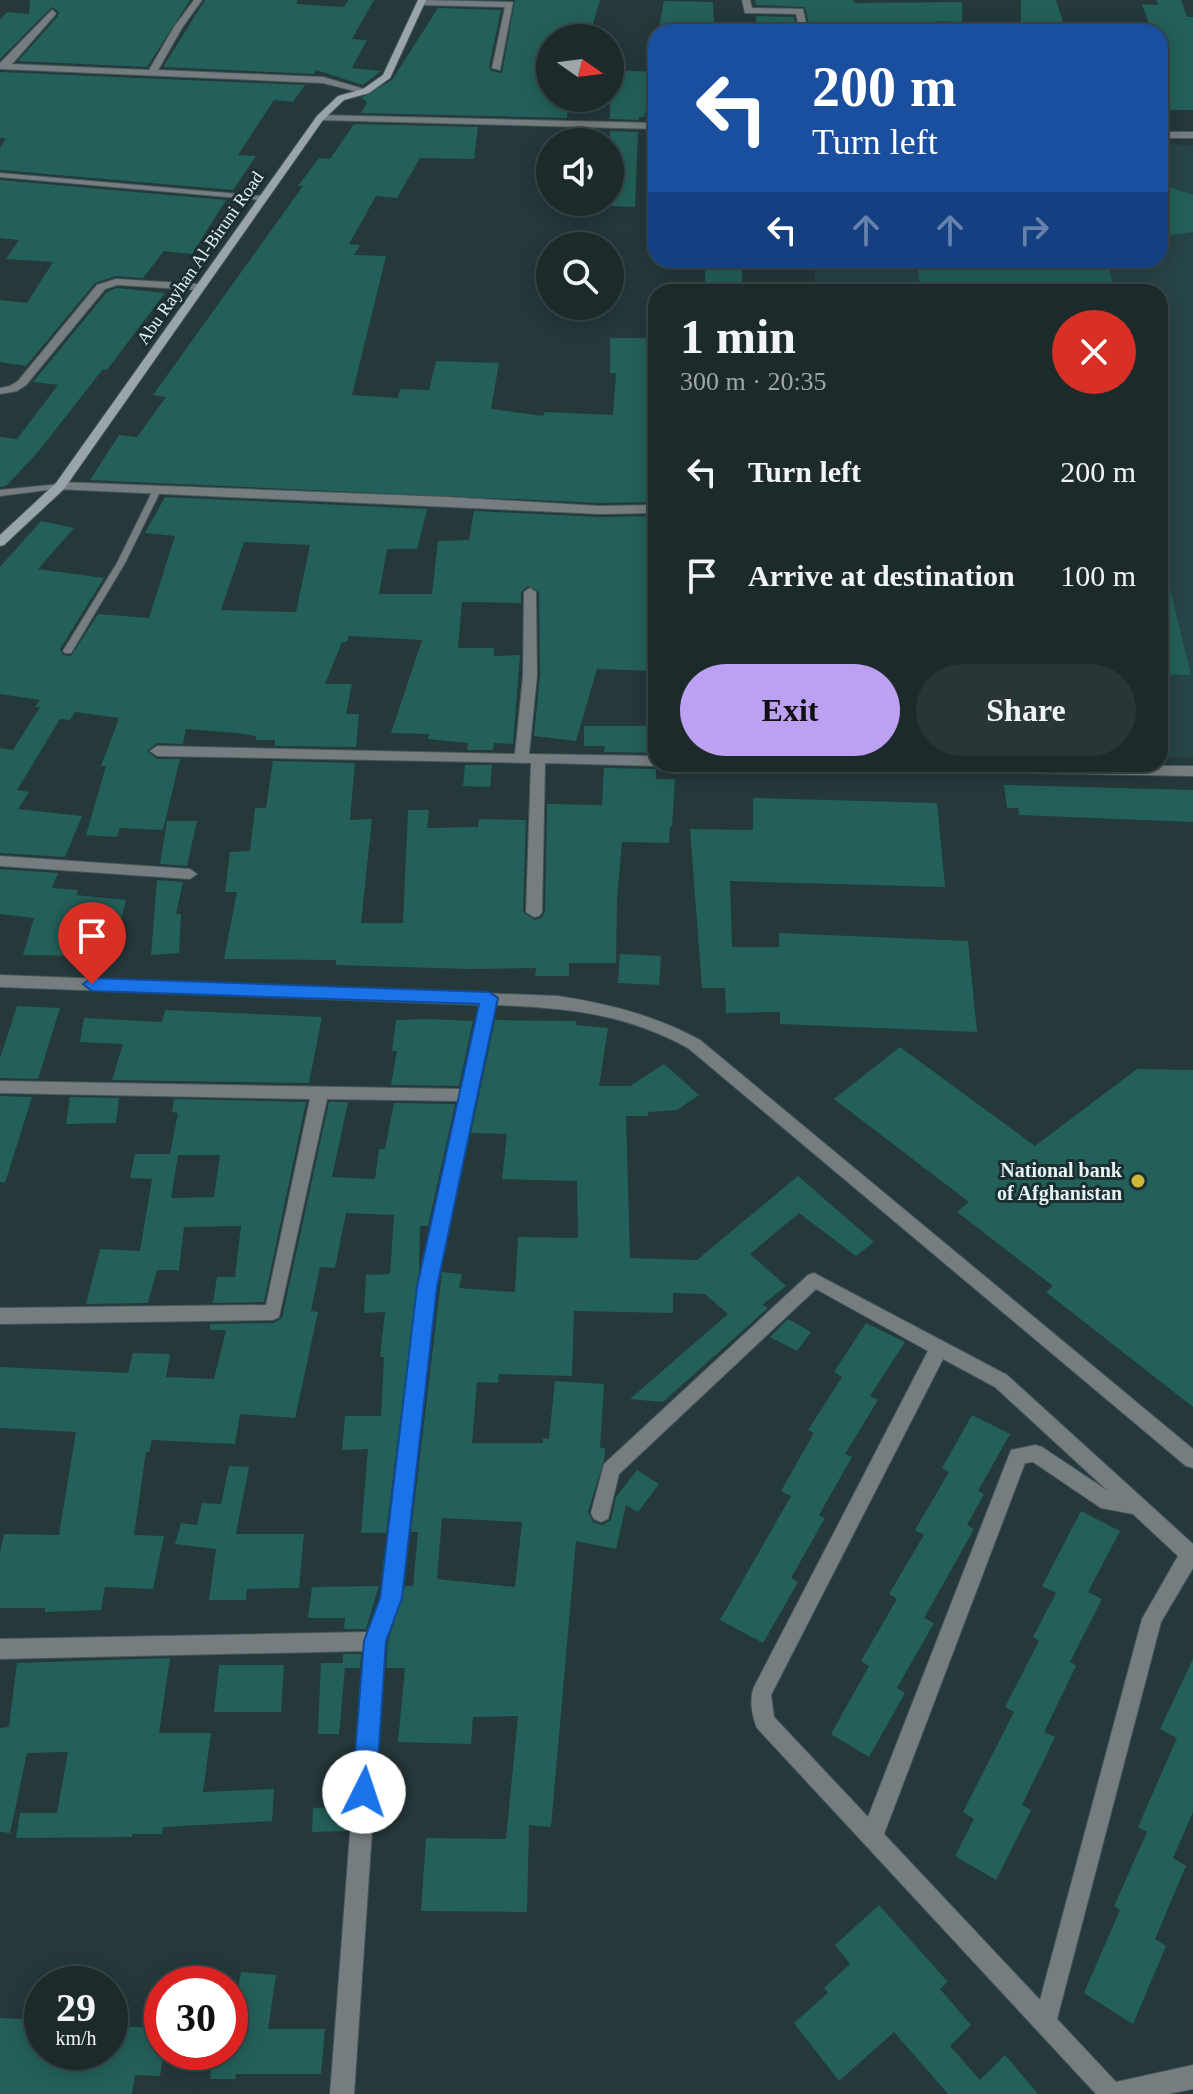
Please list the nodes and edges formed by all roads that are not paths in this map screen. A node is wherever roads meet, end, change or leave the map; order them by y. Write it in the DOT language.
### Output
graph roads {
  1 [pos="198,0"];
  2 [pos="746,0"];
  3 [pos="421,1"];
  4 [pos="52,13"];
  5 [pos="802,24"];
  6 [pos="3,66"];
  7 [pos="497,68"];
  8 [pos="153,71"];
  9 [pos="366,91"];
  10 [pos="320,118"];
  11 [pos="648,126"];
  12 [pos="1168,135"];
  13 [pos="1193,135"];
  14 [pos="0,175"];
  15 [pos="261,198"];
  16 [pos="198,287"];
  17 [pos="0,391"];
  18 [pos="60,486"];
  19 [pos="156,492"];
  20 [pos="0,493"];
  21 [pos="648,509"];
  22 [pos="0,542"];
  23 [pos="530,592"];
  24 [pos="68,651"];
  25 [pos="157,751"];
  26 [pos="530,758"];
  27 [pos="648,761"];
  28 [pos="1168,771"];
  29 [pos="1193,771"];
  30 [pos="0,861"];
  31 [pos="190,874"];
  32 [pos="534,912"];
  33 [pos="0,981"];
  34 [pos="489,998"];
  35 [pos="0,1087"];
  36 [pos="320,1091"];
  37 [pos="468,1095"];
  38 [pos="0,1316"];
  39 [pos="938,1350"];
  40 [pos="1193,1460"];
  41 [pos="1138,1507"];
  42 [pos="601,1513"];
  43 [pos="1191,1556"];
  44 [pos="375,1641"];
  45 [pos="0,1649"];
  46 [pos="872,1836"];
  47 [pos="1045,2022"];
  48 [pos="1193,2077"];
  49 [pos="342,2094"];
  50 [pos="1113,2094"];
  1 -- 8 [label="street"];
  2 -- 5 [label="street"];
  3 -- 7 [label="street"];
  3 -- 9 [label="street, Abu Rayhan Al-Biruni Road"];
  4 -- 6 [label="street"];
  6 -- 8 [label="street"];
  8 -- 9 [label="street"];
  9 -- 10 [label="street, Abu Rayhan Al-Biruni Road"];
  10 -- 11 [label="street"];
  10 -- 15 [label="street, Abu Rayhan Al-Biruni Road"];
  12 -- 13 [label="street"];
  14 -- 15 [label="lane"];
  15 -- 16 [label="street, Abu Rayhan Al-Biruni Road"];
  16 -- 17 [label="street"];
  16 -- 18 [label="street, Abu Rayhan Al-Biruni Road"];
  18 -- 19 [label="street"];
  18 -- 20 [label="lane"];
  18 -- 22 [label="street, Abu Rayhan Al-Biruni Road"];
  19 -- 21 [label="street"];
  19 -- 24 [label="lane"];
  23 -- 26 [label="street"];
  25 -- 26 [label="street"];
  26 -- 27 [label="street"];
  26 -- 32 [label="street"];
  28 -- 29 [label="street"];
  30 -- 31 [label="street"];
  33 -- 34 [label="street"];
  34 -- 37 [label="street"];
  34 -- 40 [label="street"];
  35 -- 36 [label="street"];
  36 -- 37 [label="street"];
  36 -- 38 [label="street"];
  37 -- 44 [label="street"];
  39 -- 41 [label="street"];
  39 -- 42 [label="street"];
  39 -- 46 [label="street"];
  41 -- 43 [label="street"];
  41 -- 46 [label="street"];
  43 -- 47 [label="street"];
  44 -- 45 [label="street"];
  44 -- 49 [label="street"];
  46 -- 47 [label="street"];
  47 -- 50 [label="street"];
  48 -- 50 [label="street"];
}
